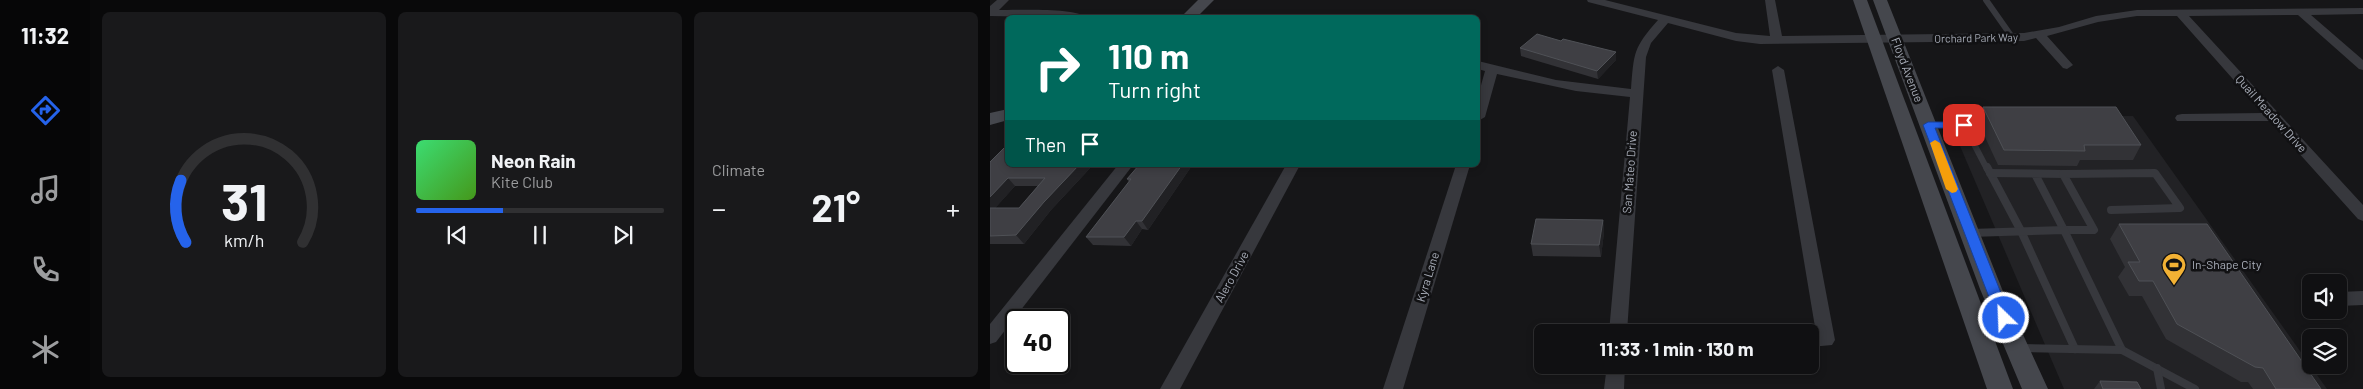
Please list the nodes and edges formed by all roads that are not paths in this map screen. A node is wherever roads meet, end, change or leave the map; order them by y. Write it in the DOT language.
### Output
graph roads {
  1 [pos="1004,0"];
  2 [pos="1194,0"];
  3 [pos="1207,0"];
  4 [pos="1592,0"];
  5 [pos="1770,0"];
  6 [pos="1860,0"];
  7 [pos="1880,0"];
  8 [pos="1986,0"];
  9 [pos="1626,4"];
  10 [pos="2363,11"];
  11 [pos="990,12"];
  12 [pos="2301,12"];
  13 [pos="2180,13"];
  14 [pos="1063,15"];
  15 [pos="1183,15"];
  16 [pos="1190,15"];
  17 [pos="1664,19"];
  18 [pos="2040,35"];
  19 [pos="2012,37"];
  20 [pos="1896,39"];
  21 [pos="1777,40"];
  22 [pos="1873,40"];
  23 [pos="2067,65"];
  24 [pos="1480,66"];
  25 [pos="2363,66"];
  26 [pos="1492,69"];
  27 [pos="1778,70"];
  28 [pos="1636,94"];
  29 [pos="1480,110"];
  30 [pos="1005,115"];
  31 [pos="2274,117"];
  32 [pos="2182,118"];
  33 [pos="990,119"];
  34 [pos="1928,125"];
  35 [pos="1124,167"];
  36 [pos="1292,167"];
  37 [pos="1462,167"];
  38 [pos="1990,173"];
  39 [pos="2035,174"];
  40 [pos="2063,174"];
  41 [pos="2111,210"];
  42 [pos="2363,215"];
  43 [pos="2064,230"];
  44 [pos="2021,232"];
  45 [pos="1970,233"];
  46 [pos="2363,298"];
  47 [pos="2347,299"];
  48 [pos="1619,324"];
  49 [pos="990,337"];
  50 [pos="1819,340"];
  51 [pos="2017,348"];
  52 [pos="2075,349"];
  53 [pos="2122,350"];
  54 [pos="2157,368"];
  55 [pos="1615,374"];
  56 [pos="1170,389"];
  57 [pos="1393,389"];
  58 [pos="1614,389"];
  59 [pos="2000,389"];
  60 [pos="2035,389"];
  61 [pos="2161,389"];
  62 [pos="2196,389"];
  1 -- 11 [label="street"];
  2 -- 15 [label="street"];
  3 -- 16 [label="street"];
  4 -- 9 [label="street, Orchard Park Way"];
  5 -- 21 [label="street"];
  6 -- 22 [label="street, Floyd Avenue"];
  7 -- 20 [label="street, Floyd Avenue"];
  8 -- 19 [label="lane"];
  9 -- 17 [label="street, Orchard Park Way"];
  10 -- 12 [label="street, Orchard Park Way"];
  11 -- 14 [label="street"];
  12 -- 13 [label="street, Orchard Park Way"];
  12 -- 25 [label="street"];
  13 -- 18 [label="street, Orchard Park Way"];
  13 -- 31 [label="street, Quail Meadow Drive"];
  17 -- 21 [label="street, Orchard Park Way"];
  17 -- 28 [label="street, San Mateo Drive"];
  18 -- 19 [label="street, Orchard Park Way"];
  18 -- 23 [label="street"];
  19 -- 20 [label="street, Orchard Park Way"];
  20 -- 22 [label="street, Orchard Park Way"];
  20 -- 34 [label="street, Floyd Avenue"];
  21 -- 22 [label="street, Orchard Park Way"];
  22 -- 59 [label="street, Floyd Avenue"];
  24 -- 26 [label="street"];
  26 -- 28 [label="street"];
  26 -- 29 [label="street"];
  27 -- 50 [label="street"];
  28 -- 48 [label="street, San Mateo Drive"];
  30 -- 33 [label="street"];
  31 -- 32 [label="street"];
  31 -- 42 [label="street, Quail Meadow Drive"];
  34 -- 38 [label="lane"];
  34 -- 45 [label="street, Floyd Avenue"];
  35 -- 49 [label="street"];
  36 -- 56 [label="street, Alero Drive"];
  37 -- 57 [label="street, Kyra Lane"];
  38 -- 39 [label="lane"];
  38 -- 44 [label="lane"];
  39 -- 40 [label="lane"];
  39 -- 43 [label="lane"];
  40 -- 41 [label="lane"];
  40 -- 43 [label="lane"];
  43 -- 44 [label="lane"];
  43 -- 53 [label="lane"];
  44 -- 45 [label="lane"];
  44 -- 52 [label="lane"];
  45 -- 51 [label="street, Floyd Avenue"];
  46 -- 47 [label="street"];
  51 -- 52 [label="lane"];
  51 -- 60 [label="street, Floyd Avenue"];
  52 -- 53 [label="lane"];
  53 -- 54 [label="lane"];
  54 -- 61 [label="lane"];
  54 -- 62 [label="lane"];
  55 -- 58 [label="street"];
}
